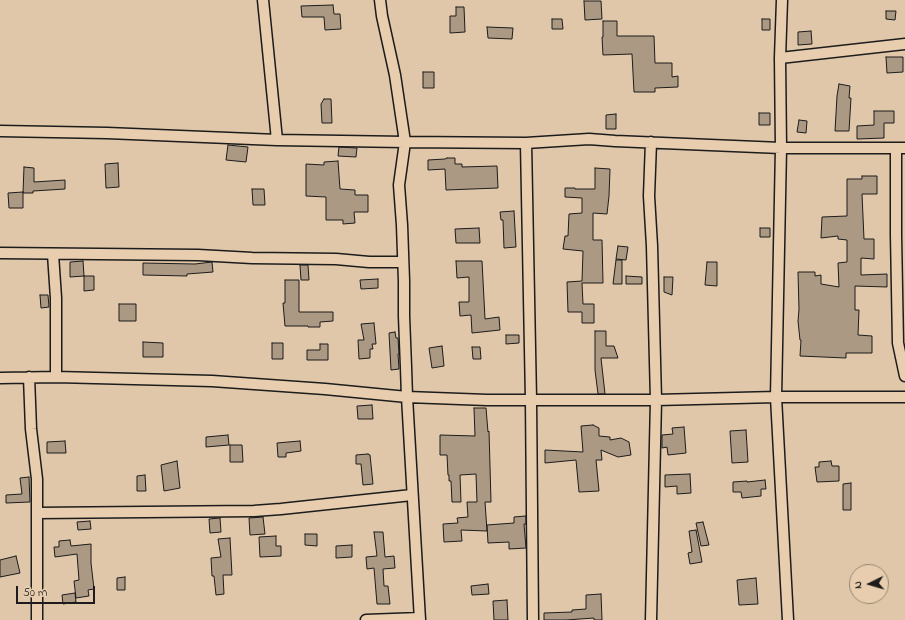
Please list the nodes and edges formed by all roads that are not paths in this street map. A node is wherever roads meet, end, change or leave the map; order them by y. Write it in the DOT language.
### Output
graph roads {
  1 [pos="263,0"];
  2 [pos="380,0"];
  3 [pos="782,0"];
  4 [pos="905,44"];
  5 [pos="780,58"];
  6 [pos="0,131"];
  7 [pos="277,140"];
  8 [pos="405,142"];
  9 [pos="651,142"];
  10 [pos="526,143"];
  11 [pos="781,148"];
  12 [pos="900,148"];
  13 [pos="0,253"];
  14 [pos="53,254"];
  15 [pos="403,262"];
  16 [pos="905,376"];
  17 [pos="29,377"];
  18 [pos="56,377"];
  19 [pos="0,378"];
  20 [pos="407,397"];
  21 [pos="776,397"];
  22 [pos="905,397"];
  23 [pos="531,400"];
  24 [pos="656,400"];
  25 [pos="412,495"];
  26 [pos="37,513"];
  27 [pos="420,619"];
  28 [pos="37,620"];
  29 [pos="366,620"];
  30 [pos="533,620"];
  31 [pos="651,620"];
  32 [pos="788,620"];
  1 -- 7 [label="street"];
  2 -- 8 [label="street"];
  3 -- 5 [label="street"];
  4 -- 5 [label="street"];
  5 -- 11 [label="street"];
  6 -- 7 [label="street"];
  7 -- 8 [label="street"];
  8 -- 10 [label="street"];
  8 -- 15 [label="street"];
  9 -- 10 [label="street"];
  9 -- 11 [label="street"];
  9 -- 24 [label="street"];
  10 -- 23 [label="street"];
  11 -- 12 [label="street"];
  11 -- 21 [label="street"];
  12 -- 16 [label="street"];
  13 -- 14 [label="street"];
  14 -- 15 [label="street"];
  14 -- 18 [label="street"];
  15 -- 20 [label="street"];
  17 -- 18 [label="street"];
  17 -- 19 [label="street"];
  17 -- 26 [label="street"];
  18 -- 20 [label="street"];
  20 -- 23 [label="street"];
  20 -- 25 [label="street"];
  21 -- 22 [label="street"];
  21 -- 24 [label="street"];
  21 -- 32 [label="street"];
  23 -- 24 [label="street"];
  23 -- 30 [label="street"];
  24 -- 31 [label="street"];
  25 -- 26 [label="street"];
  25 -- 27 [label="street"];
  26 -- 28 [label="street"];
  27 -- 29 [label="street"];
}
